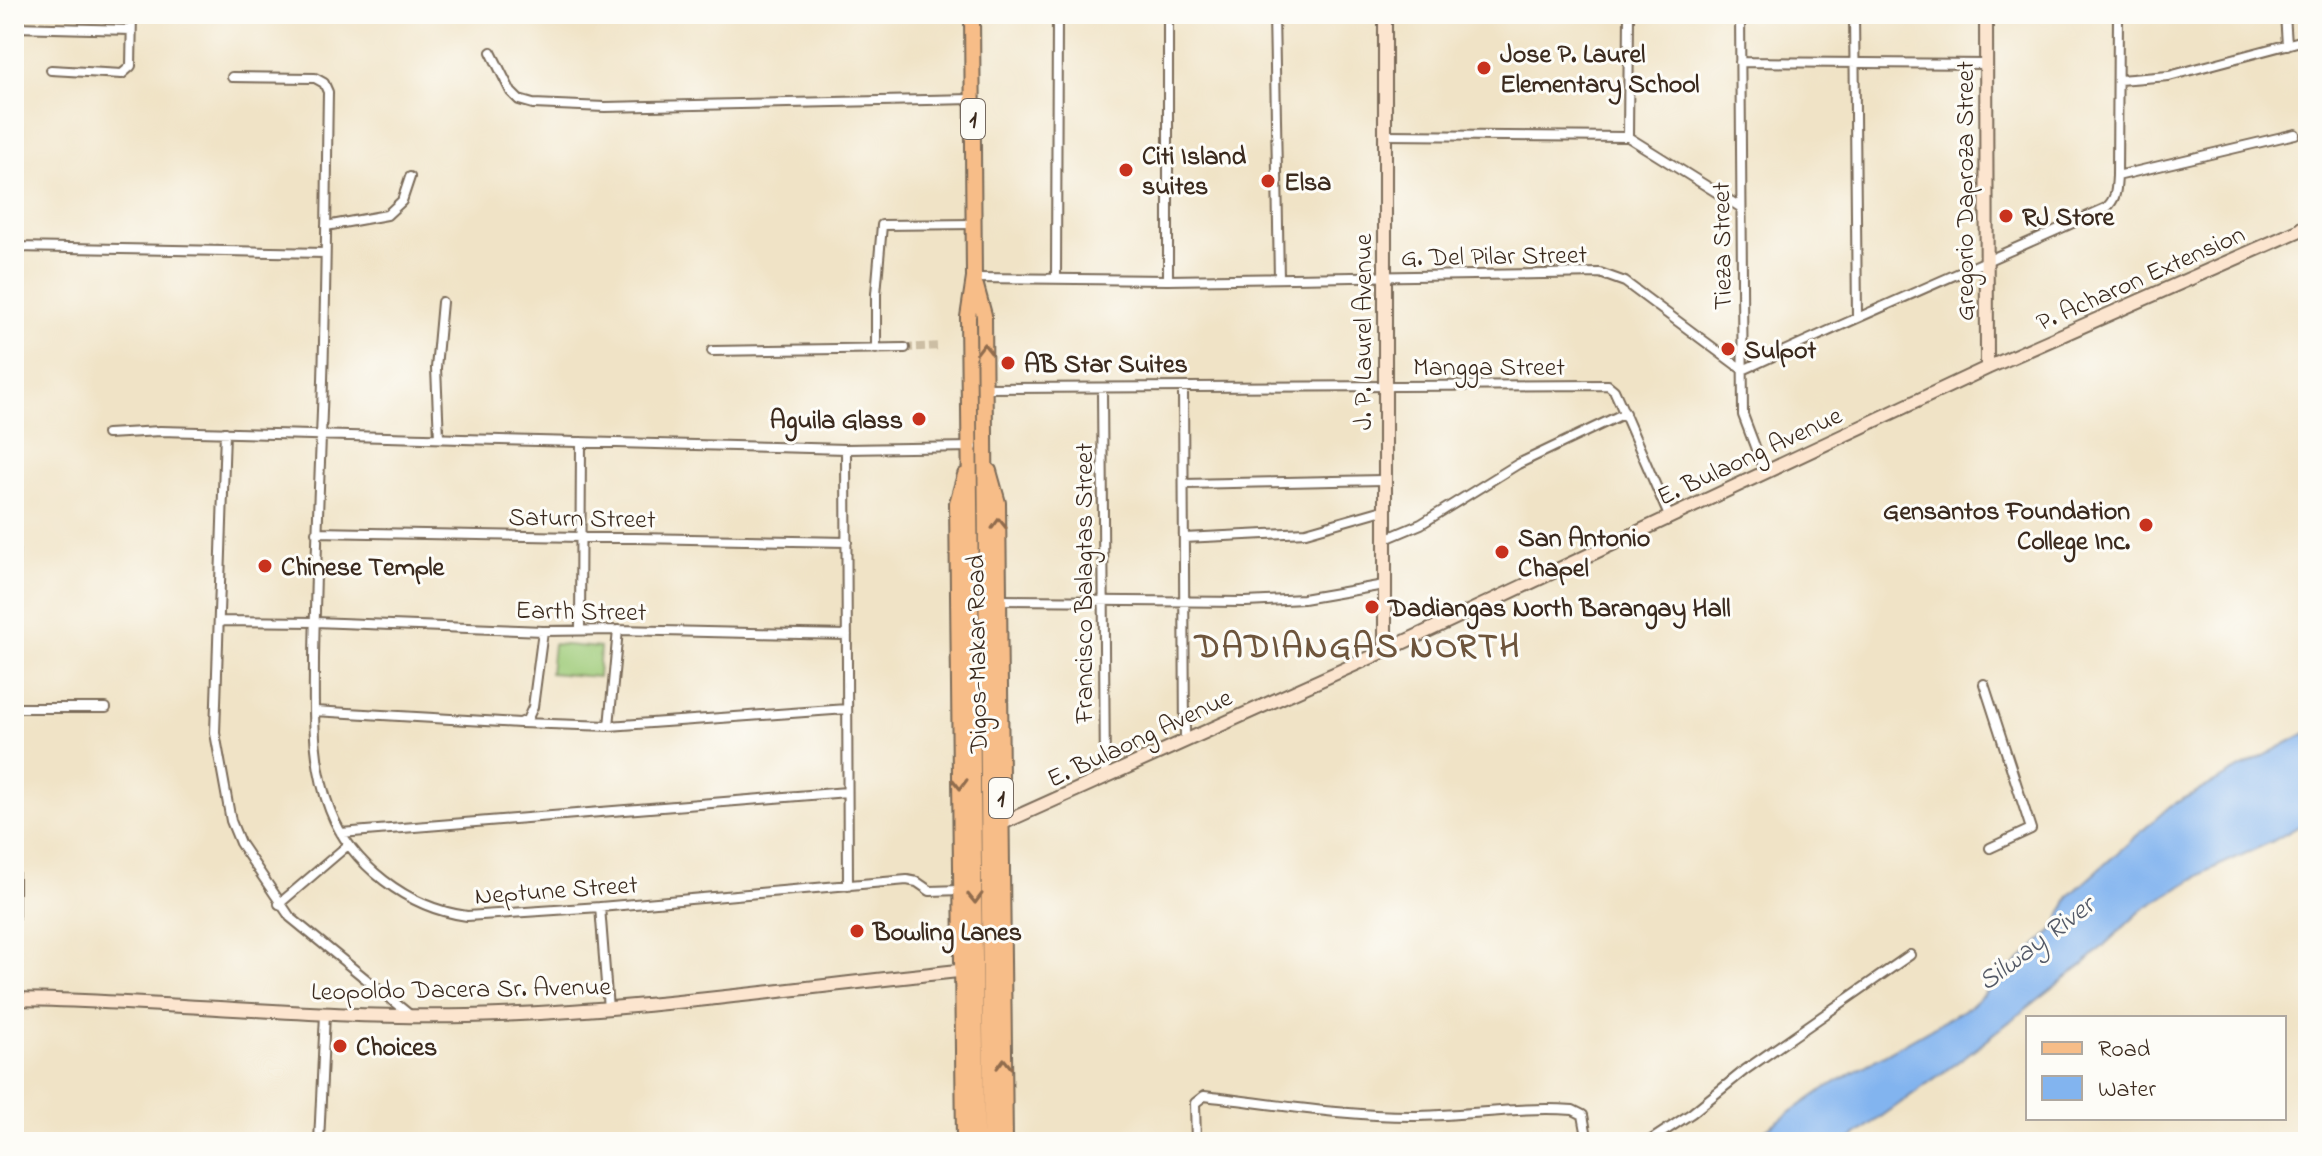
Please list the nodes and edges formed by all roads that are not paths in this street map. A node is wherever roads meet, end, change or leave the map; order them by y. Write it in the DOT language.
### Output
graph roads {
  1 [pos="132,14"];
  2 [pos="972,14"];
  3 [pos="1057,14"];
  4 [pos="1168,14"];
  5 [pos="1274,14"];
  6 [pos="1385,14"];
  7 [pos="1629,14"];
  8 [pos="1740,14"];
  9 [pos="1854,14"];
  10 [pos="1986,14"];
  11 [pos="2118,14"];
  12 [pos="2285,14"];
  13 [pos="14,27"];
  14 [pos="131,30"];
  15 [pos="2308,39"];
  16 [pos="2287,45"];
  17 [pos="14,47"];
  18 [pos="491,52"];
  19 [pos="1740,62"];
  20 [pos="1854,63"];
  21 [pos="1986,64"];
  22 [pos="51,70"];
  23 [pos="232,77"];
  24 [pos="2119,80"];
  25 [pos="973,99"];
  26 [pos="2295,134"];
  27 [pos="1385,135"];
  28 [pos="1628,137"];
  29 [pos="2117,176"];
  30 [pos="410,177"];
  31 [pos="1740,207"];
  32 [pos="2308,223"];
  33 [pos="974,224"];
  34 [pos="326,226"];
  35 [pos="16,247"];
  36 [pos="325,253"];
  37 [pos="1986,262"];
  38 [pos="1385,276"];
  39 [pos="974,278"];
  40 [pos="1279,278"];
  41 [pos="1056,279"];
  42 [pos="1168,280"];
  43 [pos="15,283"];
  44 [pos="442,302"];
  45 [pos="1857,317"];
  46 [pos="905,348"];
  47 [pos="876,349"];
  48 [pos="712,351"];
  49 [pos="1987,368"];
  50 [pos="1743,370"];
  51 [pos="1384,387"];
  52 [pos="984,388"];
  53 [pos="1183,388"];
  54 [pos="1102,389"];
  55 [pos="1625,413"];
  56 [pos="225,432"];
  57 [pos="107,434"];
  58 [pos="321,435"];
  59 [pos="439,438"];
  60 [pos="581,442"];
  61 [pos="846,449"];
  62 [pos="977,451"];
  63 [pos="1765,473"];
  64 [pos="1383,480"];
  65 [pos="1184,484"];
  66 [pos="1383,510"];
  67 [pos="1669,516"];
  68 [pos="316,532"];
  69 [pos="581,537"];
  70 [pos="1184,538"];
  71 [pos="1383,540"];
  72 [pos="847,542"];
  73 [pos="14,569"];
  74 [pos="1384,585"];
  75 [pos="14,594"];
  76 [pos="999,600"];
  77 [pos="1102,600"];
  78 [pos="1185,601"];
  79 [pos="219,621"];
  80 [pos="315,622"];
  81 [pos="580,630"];
  82 [pos="618,630"];
  83 [pos="543,631"];
  84 [pos="847,635"];
  85 [pos="14,639"];
  86 [pos="1385,651"];
  87 [pos="1984,684"];
  88 [pos="15,708"];
  89 [pos="106,708"];
  90 [pos="847,709"];
  91 [pos="314,711"];
  92 [pos="520,723"];
  93 [pos="609,726"];
  94 [pos="1185,740"];
  95 [pos="1105,776"];
  96 [pos="847,792"];
  97 [pos="1002,824"];
  98 [pos="341,833"];
  99 [pos="961,841"];
  100 [pos="348,845"];
  101 [pos="1990,848"];
  102 [pos="848,886"];
  103 [pos="961,890"];
  104 [pos="279,904"];
  105 [pos="600,907"];
  106 [pos="1910,955"];
  107 [pos="1003,966"];
  108 [pos="14,969"];
  109 [pos="962,970"];
  110 [pos="14,999"];
  111 [pos="608,1009"];
  112 [pos="325,1014"];
  113 [pos="412,1016"];
  114 [pos="319,1142"];
  115 [pos="964,1142"];
  116 [pos="977,1142"];
  117 [pos="991,1142"];
  118 [pos="1005,1142"];
  119 [pos="1196,1142"];
  120 [pos="1588,1142"];
  121 [pos="1648,1142"];
  1 -- 14 [label="street"];
  2 -- 25 [label="main road, Digos-Makar Road / 1"];
  3 -- 41 [label="street"];
  4 -- 42 [label="street"];
  5 -- 40 [label="street"];
  6 -- 27 [label="main road, J. P. Laurel Avenue"];
  7 -- 28 [label="street"];
  8 -- 19 [label="street, Tieza Street"];
  9 -- 20 [label="street"];
  10 -- 21 [label="main road, Gregorio Daproza Street"];
  11 -- 24 [label="street"];
  12 -- 16 [label="street"];
  13 -- 14 [label="street"];
  14 -- 22 [label="street"];
  15 -- 16 [label="street"];
  16 -- 24 [label="street"];
  17 -- 35 [label="street"];
  18 -- 25 [label="street"];
  19 -- 20 [label="street"];
  19 -- 31 [label="street, Tieza Street"];
  20 -- 21 [label="street"];
  20 -- 45 [label="street"];
  21 -- 37 [label="main road, Gregorio Daproza Street"];
  23 -- 34 [label="street, Neptune Street"];
  24 -- 29 [label="street"];
  25 -- 33 [label="main road, Digos-Makar Road / 1"];
  26 -- 29 [label="street"];
  27 -- 28 [label="street"];
  27 -- 38 [label="main road, J. P. Laurel Avenue"];
  28 -- 31 [label="street"];
  29 -- 37 [label="street"];
  30 -- 34 [label="street"];
  31 -- 50 [label="street, Tieza Street"];
  32 -- 49 [label="main road, P. Acharon Extension"];
  33 -- 39 [label="main road, Digos-Makar Road / 1"];
  33 -- 47 [label="street"];
  34 -- 36 [label="street, Neptune Street"];
  35 -- 36 [label="street"];
  35 -- 43 [label="street"];
  36 -- 58 [label="street, Neptune Street"];
  37 -- 45 [label="street"];
  37 -- 49 [label="main road, Gregorio Daproza Street"];
  38 -- 40 [label="street, G. Del Pilar Street"];
  38 -- 50 [label="street, G. Del Pilar Street"];
  38 -- 51 [label="main road, J. P. Laurel Avenue"];
  39 -- 41 [label="street, G. Del Pilar Street"];
  52 -- 39 [label="main road, Digos-Makar Road / 1, one-way"];
  39 -- 62 [label="main road, Digos-Makar Road / 1"];
  40 -- 42 [label="street, G. Del Pilar Street"];
  41 -- 42 [label="street, G. Del Pilar Street"];
  43 -- 73 [label="street"];
  44 -- 59 [label="street"];
  45 -- 50 [label="street"];
  46 -- 47 [label="street"];
  47 -- 48 [label="street"];
  49 -- 63 [label="main road, E. Bulaong Avenue"];
  50 -- 63 [label="street, Tieza Street"];
  51 -- 53 [label="street, Mangga Street"];
  51 -- 55 [label="street, Mangga Street"];
  51 -- 64 [label="main road, J. P. Laurel Avenue"];
  52 -- 54 [label="street, Mangga Street"];
  52 -- 62 [label="main road, Digos-Makar Road / 1"];
  53 -- 54 [label="street, Mangga Street"];
  53 -- 65 [label="street"];
  54 -- 77 [label="street, Francisco Balagtas Street"];
  55 -- 67 [label="street, Mangga Street"];
  55 -- 71 [label="street"];
  56 -- 57 [label="street"];
  56 -- 58 [label="street"];
  56 -- 79 [label="street"];
  58 -- 59 [label="street"];
  58 -- 68 [label="street, Neptune Street"];
  59 -- 60 [label="street"];
  60 -- 61 [label="street"];
  60 -- 69 [label="street"];
  61 -- 62 [label="street"];
  61 -- 72 [label="street"];
  76 -- 62 [label="main road, Digos-Makar Road / 1, one-way"];
  62 -- 99 [label="main road, Digos-Makar Road / 1, one-way"];
  62 -- 116 [label="main road, Digos-Makar Road / 1, one-way"];
  62 -- 117 [label="main road, Digos-Makar Road / 1"];
  63 -- 67 [label="main road, E. Bulaong Avenue"];
  64 -- 65 [label="street"];
  64 -- 66 [label="main road, J. P. Laurel Avenue"];
  65 -- 70 [label="street"];
  66 -- 70 [label="street"];
  66 -- 71 [label="main road, J. P. Laurel Avenue"];
  67 -- 86 [label="main road, E. Bulaong Avenue"];
  68 -- 69 [label="street, Saturn Street"];
  68 -- 80 [label="street, Neptune Street"];
  69 -- 72 [label="street, Saturn Street"];
  69 -- 81 [label="street"];
  70 -- 78 [label="street"];
  71 -- 74 [label="main road, J. P. Laurel Avenue"];
  72 -- 84 [label="street"];
  74 -- 78 [label="street"];
  74 -- 86 [label="main road, J. P. Laurel Avenue"];
  75 -- 85 [label="street"];
  76 -- 77 [label="street"];
  76 -- 97 [label="main road, Digos-Makar Road / 1"];
  77 -- 78 [label="street"];
  77 -- 95 [label="street, Francisco Balagtas Street"];
  78 -- 94 [label="street"];
  79 -- 80 [label="street, Earth Street"];
  79 -- 104 [label="street"];
  80 -- 83 [label="street, Earth Street"];
  80 -- 91 [label="street, Neptune Street"];
  81 -- 82 [label="street, Earth Street"];
  81 -- 83 [label="street, Earth Street"];
  82 -- 84 [label="street, Earth Street"];
  82 -- 93 [label="street"];
  83 -- 92 [label="street"];
  84 -- 90 [label="street"];
  85 -- 88 [label="street"];
  86 -- 94 [label="main road, E. Bulaong Avenue"];
  87 -- 101 [label="street"];
  88 -- 89 [label="street"];
  88 -- 108 [label="street"];
  90 -- 93 [label="street"];
  90 -- 96 [label="street"];
  91 -- 92 [label="street"];
  91 -- 98 [label="street, Neptune Street"];
  92 -- 93 [label="street"];
  94 -- 95 [label="main road, E. Bulaong Avenue"];
  95 -- 97 [label="main road, E. Bulaong Avenue"];
  96 -- 98 [label="street"];
  96 -- 102 [label="street"];
  97 -- 99 [label="main road, E. Bulaong Avenue"];
  97 -- 107 [label="main road, Digos-Makar Road / 1"];
  98 -- 100 [label="street, Neptune Street"];
  99 -- 103 [label="main road, Digos-Makar Road / 1"];
  100 -- 104 [label="street"];
  100 -- 105 [label="street, Neptune Street"];
  102 -- 103 [label="street, Neptune Street"];
  102 -- 105 [label="street, Neptune Street"];
  103 -- 109 [label="main road, Digos-Makar Road / 1"];
  104 -- 113 [label="street"];
  105 -- 111 [label="street"];
  106 -- 121 [label="street"];
  107 -- 109 [label="main road, Leopoldo Dacera Sr. Avenue"];
  118 -- 107 [label="main road, Digos-Makar Road / 1, one-way"];
  109 -- 111 [label="main road, Leopoldo Dacera Sr. Avenue"];
  109 -- 115 [label="main road, Digos-Makar Road / 1"];
  110 -- 112 [label="main road, Leopoldo Dacera Sr. Avenue"];
  111 -- 113 [label="main road, Leopoldo Dacera Sr. Avenue"];
  112 -- 113 [label="main road, Leopoldo Dacera Sr. Avenue"];
  112 -- 114 [label="street"];
  119 -- 120 [label="street"];
}
